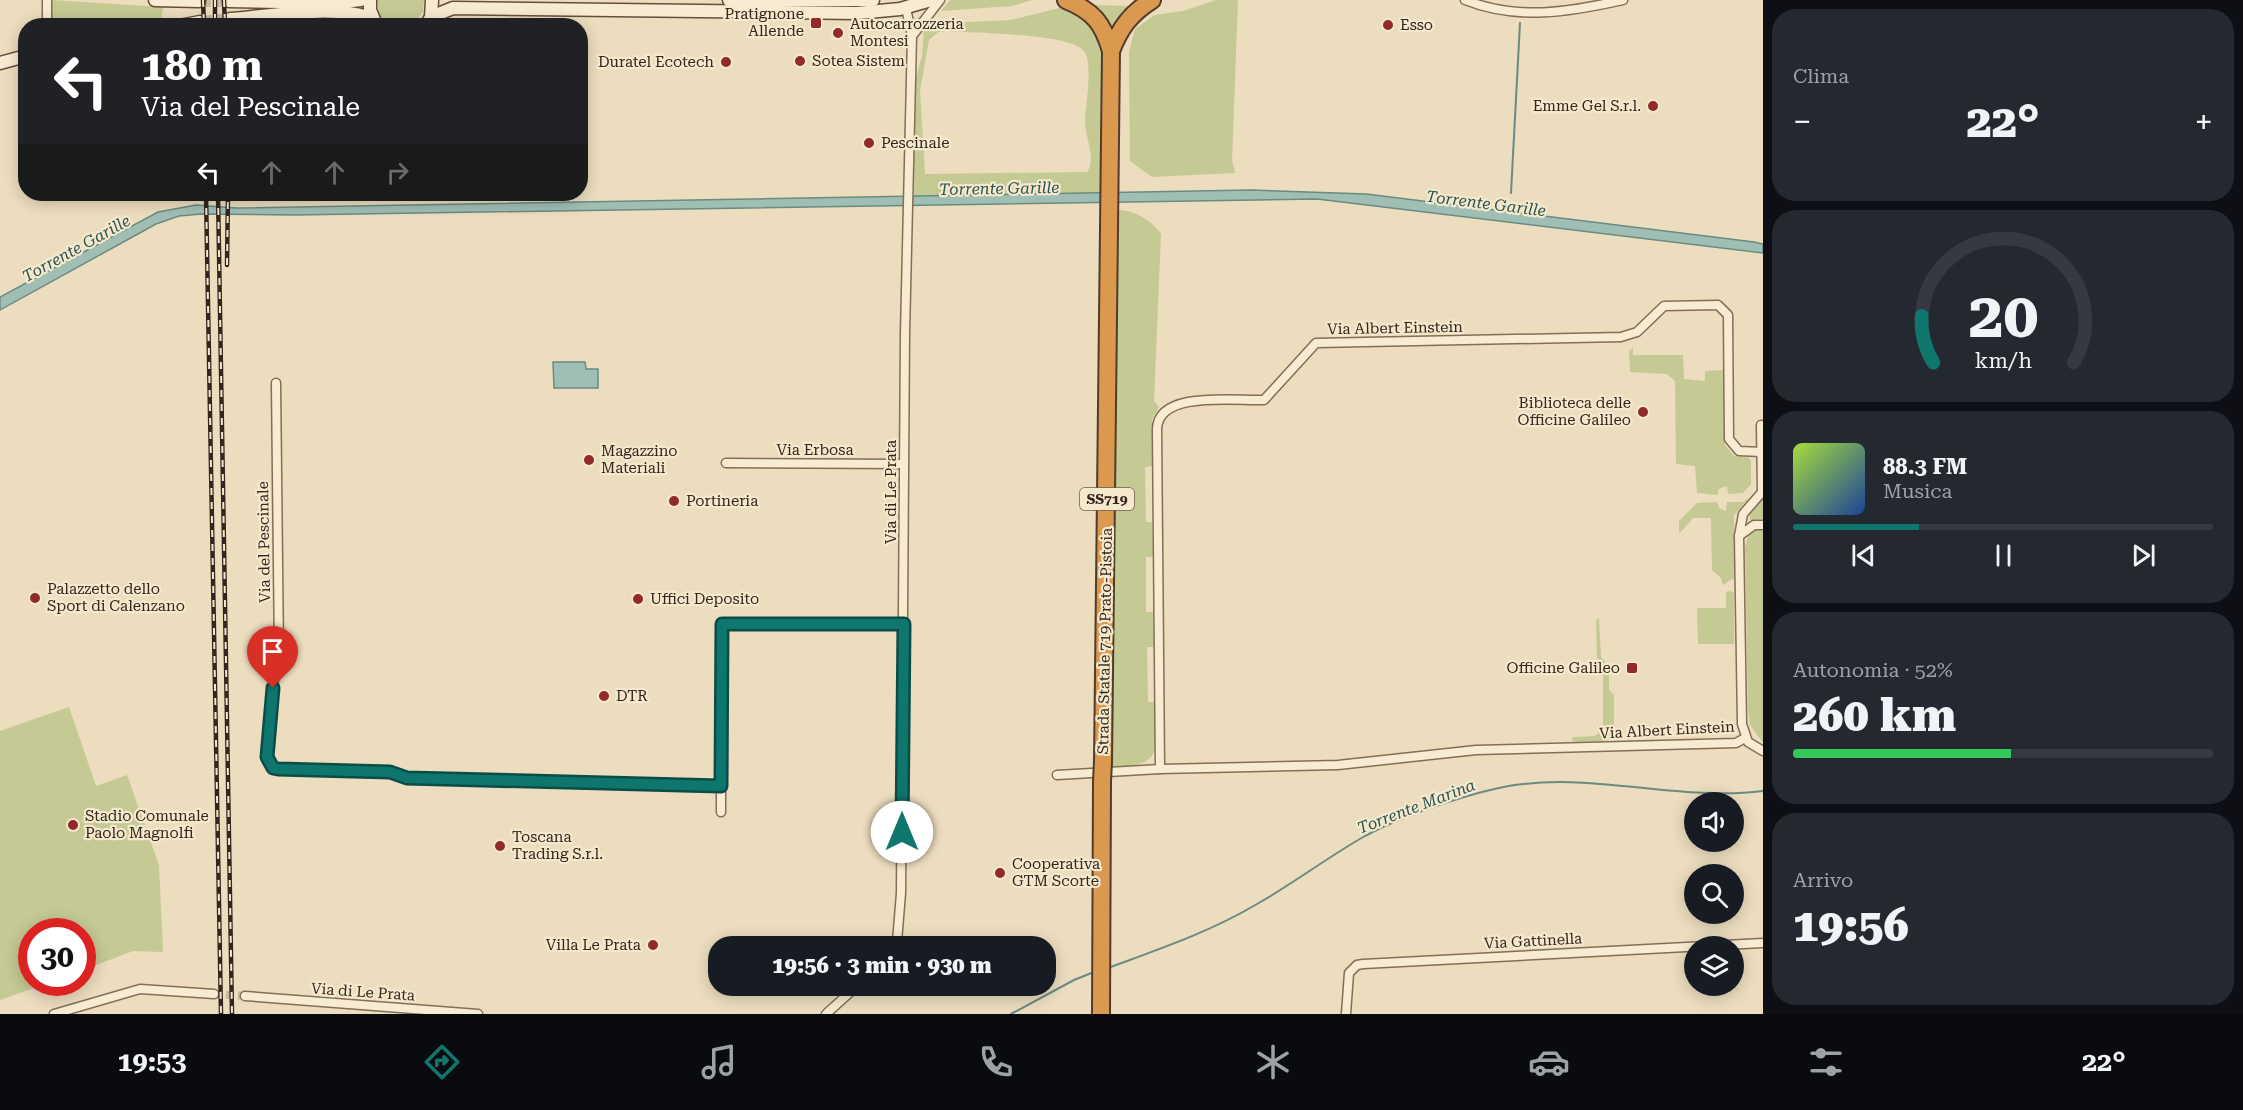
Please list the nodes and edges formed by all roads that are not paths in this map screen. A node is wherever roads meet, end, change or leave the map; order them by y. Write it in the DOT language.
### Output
graph roads {
  1 [pos="47,0"];
  2 [pos="155,0"];
  3 [pos="361,0"];
  4 [pos="370,0"];
  5 [pos="432,0"];
  6 [pos="729,0"];
  7 [pos="873,0"];
  8 [pos="931,0"];
  9 [pos="940,0"];
  10 [pos="1066,0"];
  11 [pos="1152,0"];
  12 [pos="1465,0"];
  13 [pos="1623,0"];
  14 [pos="199,1"];
  15 [pos="229,1"];
  16 [pos="259,2"];
  17 [pos="906,8"];
  18 [pos="318,12"];
  19 [pos="47,18"];
  20 [pos="230,18"];
  21 [pos="361,18"];
  22 [pos="374,18"];
  23 [pos="429,18"];
  24 [pos="432,18"];
  25 [pos="912,36"];
  26 [pos="1111,51"];
  27 [pos="18,58"];
  28 [pos="0,63"];
  29 [pos="276,383"];
  30 [pos="1761,425"];
  31 [pos="1761,452"];
  32 [pos="726,463"];
  33 [pos="904,464"];
  34 [pos="1763,491"];
  35 [pos="1763,525"];
  36 [pos="1739,536"];
  37 [pos="904,624"];
  38 [pos="1745,738"];
  39 [pos="1763,750"];
  40 [pos="1160,769"];
  41 [pos="1058,776"];
  42 [pos="721,786"];
  43 [pos="721,812"];
  44 [pos="898,936"];
  45 [pos="1763,943"];
  46 [pos="214,994"];
  47 [pos="245,996"];
  48 [pos="846,996"];
  49 [pos="54,1014"];
  50 [pos="478,1014"];
  51 [pos="826,1014"];
  52 [pos="1101,1014"];
  53 [pos="1346,1014"];
  1 -- 19 [label="street"];
  2 -- 14 [label="main road"];
  3 -- 16 [label="main road"];
  4 -- 22 [label="main road"];
  5 -- 23 [label="main road"];
  6 -- 7 [label="main road"];
  8 -- 17 [label="main road"];
  9 -- 25 [label="street"];
  10 -- 26 [label="highway, SS719"];
  11 -- 26 [label="highway, SS719"];
  12 -- 13 [label="street"];
  15 -- 16 [label="main road"];
  16 -- 18 [label="main road"];
  17 -- 24 [label="main road"];
  17 -- 25 [label="street, Via di Le Prata"];
  18 -- 20 [label="main road"];
  18 -- 21 [label="main road"];
  25 -- 33 [label="street, Via di Le Prata"];
  26 -- 52 [label="highway, Strada Statale 719 Prato-Pistoia / SS719, bridge"];
  27 -- 28 [label="main road"];
  29 -- 42 [label="street, Via del Pescinale"];
  30 -- 31 [label="street"];
  31 -- 34 [label="street"];
  31 -- 40 [label="street, Via Albert Einstein"];
  32 -- 33 [label="street, Via Erbosa"];
  33 -- 37 [label="street, Via di Le Prata"];
  34 -- 36 [label="street, Via Albert Einstein"];
  35 -- 36 [label="street"];
  36 -- 38 [label="street, Via Albert Einstein"];
  37 -- 42 [label="street"];
  37 -- 44 [label="street, Via di Le Prata"];
  38 -- 39 [label="street, Via Albert Einstein"];
  38 -- 40 [label="street, Via Albert Einstein"];
  40 -- 41 [label="street, Via Albert Einstein"];
  42 -- 43 [label="street"];
  45 -- 53 [label="street, Via Gattinella"];
  46 -- 49 [label="street"];
  47 -- 50 [label="street, Via di Le Prata"];
  48 -- 51 [label="street"];
}
